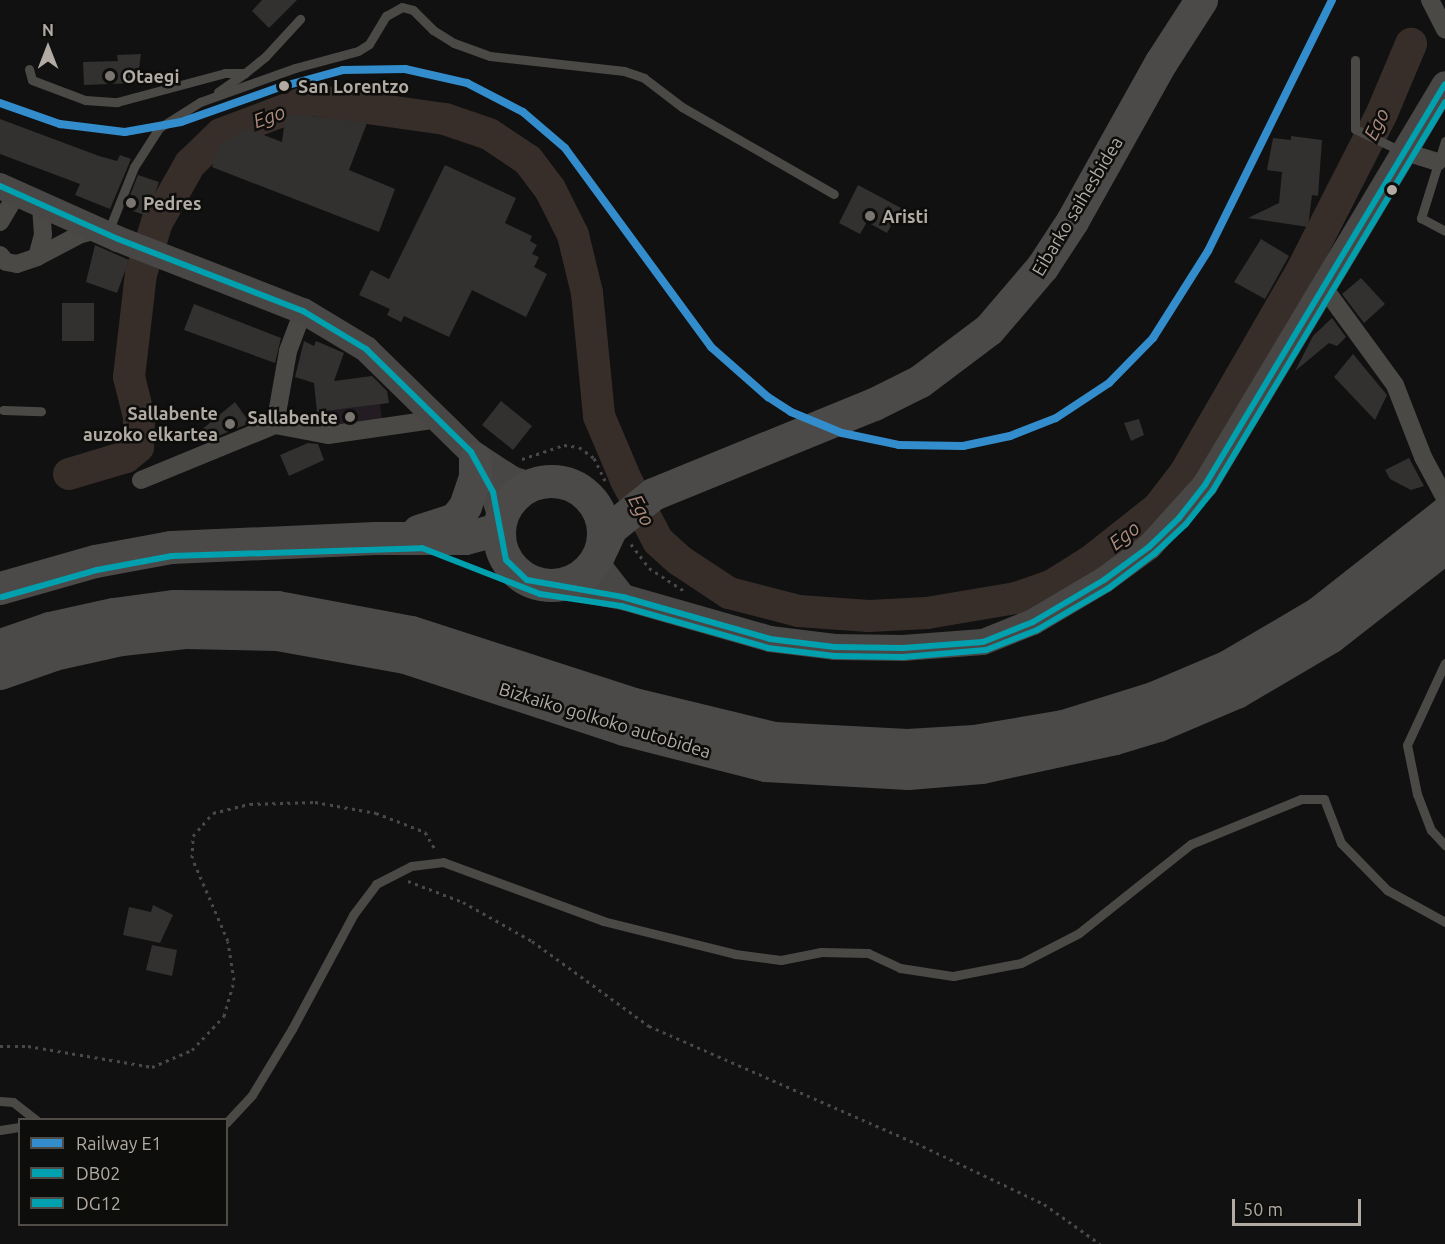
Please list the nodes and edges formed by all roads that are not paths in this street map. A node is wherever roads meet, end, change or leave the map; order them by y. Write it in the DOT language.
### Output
graph roads {
  1 [pos="1201,0"];
  2 [pos="1430,0"];
  3 [pos="300,19"];
  4 [pos="1445,28"];
  5 [pos="1355,60"];
  6 [pos="29,69"];
  7 [pos="245,73"];
  8 [pos="1445,84"];
  9 [pos="200,102"];
  10 [pos="1445,141"];
  11 [pos="1394,148"];
  12 [pos="1437,162"];
  13 [pos="9,190"];
  14 [pos="834,194"];
  15 [pos="41,204"];
  16 [pos="0,222"];
  17 [pos="1445,231"];
  18 [pos="112,235"];
  19 [pos="0,255"];
  20 [pos="37,257"];
  21 [pos="1325,289"];
  22 [pos="303,311"];
  23 [pos="3,411"];
  24 [pos="41,411"];
  25 [pos="439,419"];
  26 [pos="275,425"];
  27 [pos="473,456"];
  28 [pos="141,480"];
  29 [pos="531,485"];
  30 [pos="580,490"];
  31 [pos="1445,498"];
  32 [pos="499,523"];
  33 [pos="621,525"];
  34 [pos="1445,531"];
  35 [pos="375,538"];
  36 [pos="423,539"];
  37 [pos="515,571"];
  38 [pos="557,585"];
  39 [pos="0,588"];
  40 [pos="623,597"];
  41 [pos="51,641"];
  42 [pos="0,645"];
  43 [pos="1445,663"];
  44 [pos="0,673"];
  45 [pos="1445,845"];
  46 [pos="1445,922"];
  47 [pos="0,1101"];
  48 [pos="35,1118"];
  49 [pos="228,1121"];
  50 [pos="18,1127"];
  51 [pos="0,1130"];
  1 -- 33 [label="highway, Eibarko saihesbidea"];
  2 -- 4 [label="street"];
  3 -- 7 [label="lane"];
  5 -- 11 [label="lane"];
  6 -- 7 [label="lane"];
  7 -- 9 [label="lane"];
  8 -- 11 [label="street"];
  9 -- 14 [label="lane"];
  9 -- 18 [label="lane"];
  10 -- 12 [label="lane"];
  11 -- 12 [label="street"];
  11 -- 21 [label="street"];
  12 -- 17 [label="lane"];
  13 -- 15 [label="street"];
  13 -- 16 [label="street"];
  15 -- 18 [label="street"];
  15 -- 20 [label="street"];
  18 -- 20 [label="street"];
  18 -- 22 [label="street"];
  19 -- 20 [label="street"];
  21 -- 31 [label="street"];
  21 -- 40 [label="street"];
  22 -- 25 [label="street"];
  22 -- 26 [label="street"];
  23 -- 24 [label="lane"];
  25 -- 26 [label="street"];
  25 -- 27 [label="street"];
  26 -- 28 [label="street"];
  27 -- 29 [label="street"];
  27 -- 32 [label="street"];
  27 -- 35 [label="highway"];
  29 -- 30 [label="highway"];
  29 -- 32 [label="highway"];
  30 -- 33 [label="highway"];
  30 -- 33 [label="highway, Eibarko saihesbidea"];
  32 -- 36 [label="highway"];
  32 -- 37 [label="highway"];
  33 -- 38 [label="highway"];
  33 -- 40 [label="street"];
  34 -- 41 [label="highway, Bizkaiko golkoko autobidea"];
  35 -- 36 [label="highway"];
  35 -- 39 [label="highway"];
  36 -- 37 [label="highway"];
  37 -- 38 [label="highway"];
  38 -- 40 [label="street"];
  41 -- 42 [label="highway"];
  41 -- 44 [label="highway"];
  43 -- 45 [label="lane"];
  46 -- 49 [label="lane"];
  47 -- 48 [label="lane"];
  50 -- 51 [label="lane"];
}
